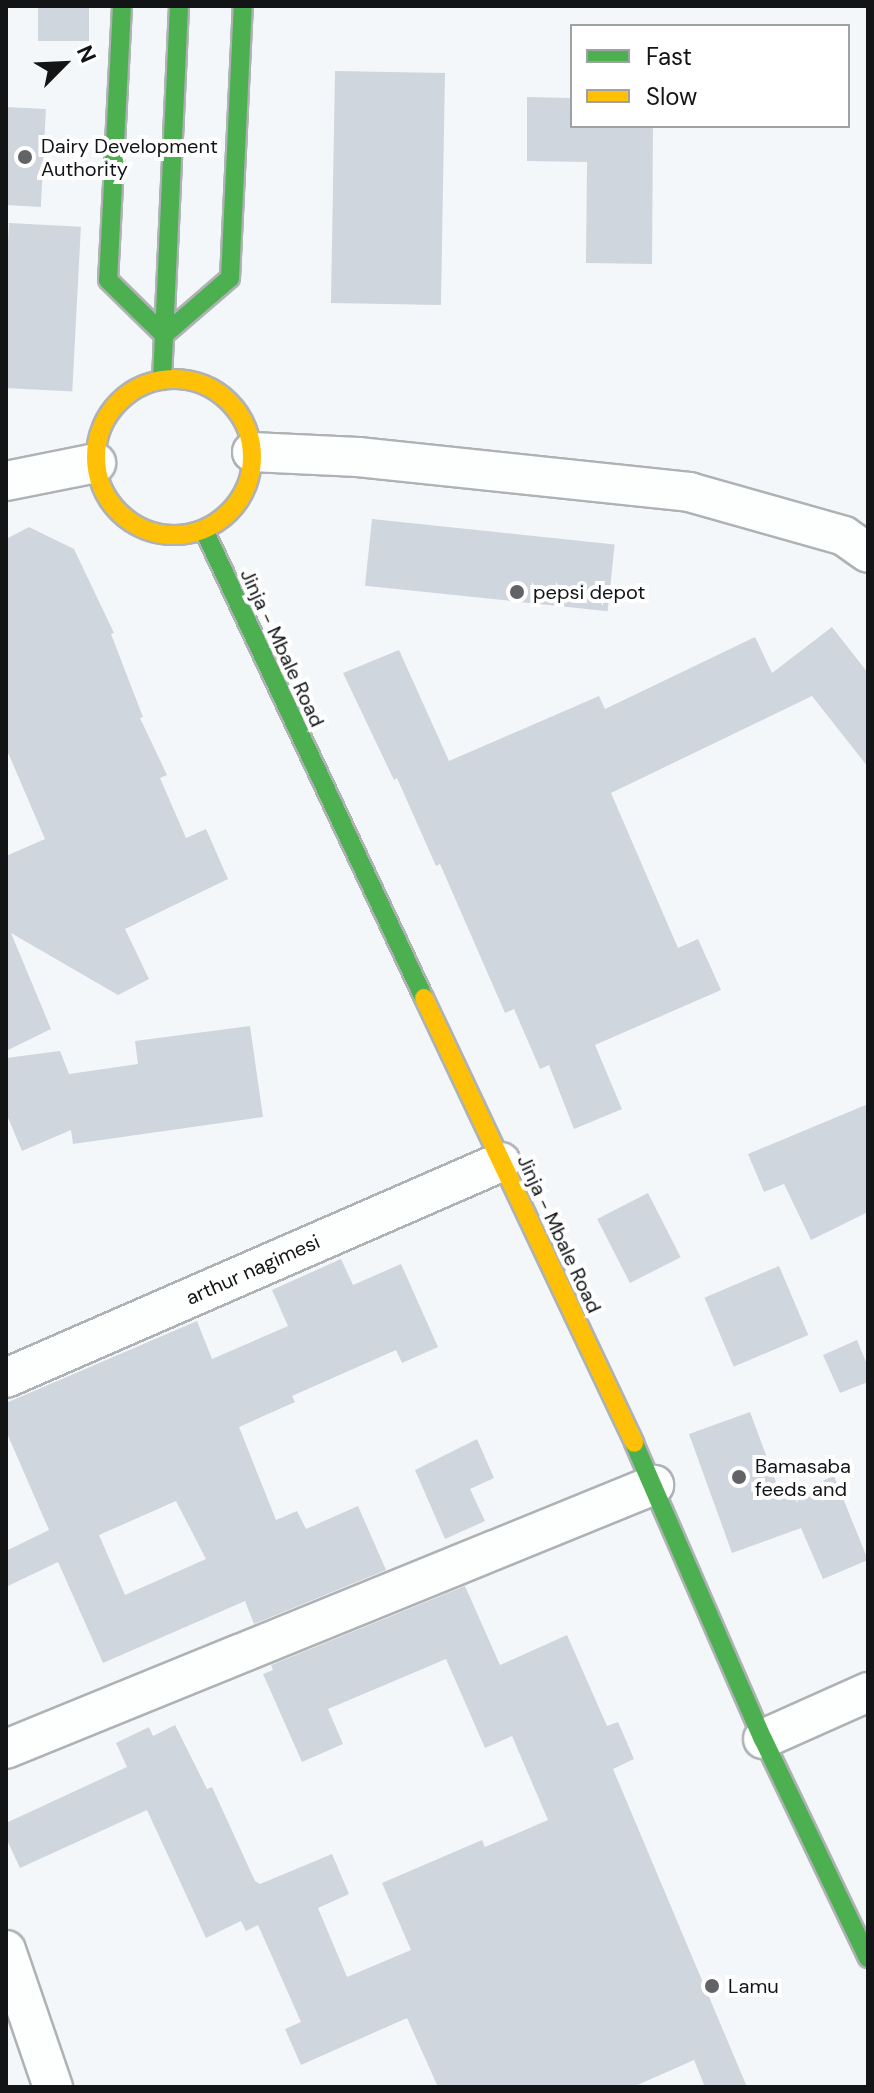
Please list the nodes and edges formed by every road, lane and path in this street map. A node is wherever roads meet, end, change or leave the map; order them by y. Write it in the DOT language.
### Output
graph roads {
  1 [pos="122,6"];
  2 [pos="179,6"];
  3 [pos="243,6"];
  4 [pos="164,335"];
  5 [pos="162,380"];
  6 [pos="252,452"];
  7 [pos="96,463"];
  8 [pos="6,481"];
  9 [pos="204,530"];
  10 [pos="868,553"];
  11 [pos="501,1162"];
  12 [pos="6,1378"];
  13 [pos="654,1485"];
  14 [pos="868,1692"];
  15 [pos="763,1739"];
  16 [pos="6,1749"];
  17 [pos="6,1950"];
  18 [pos="868,1958"];
  19 [pos="53,2087"];
  1 -- 4 [label="main road"];
  2 -- 4 [label="main road"];
  3 -- 4 [label="main road"];
  4 -- 5 [label="main road"];
  5 -- 6 [label="main road"];
  5 -- 7 [label="main road"];
  6 -- 9 [label="main road"];
  6 -- 10 [label="street"];
  7 -- 8 [label="street"];
  7 -- 9 [label="main road"];
  9 -- 11 [label="main road, Jinja - Mbale Road"];
  11 -- 12 [label="street, arthur nagimesi"];
  11 -- 13 [label="main road, Jinja - Mbale Road"];
  13 -- 15 [label="main road, Jinja - Mbale Road"];
  13 -- 16 [label="street"];
  14 -- 15 [label="street"];
  15 -- 18 [label="main road, Jinja - Mbale Road"];
  17 -- 19 [label="street"];
}
